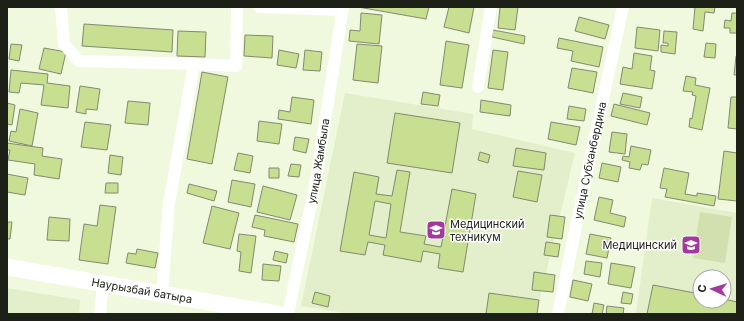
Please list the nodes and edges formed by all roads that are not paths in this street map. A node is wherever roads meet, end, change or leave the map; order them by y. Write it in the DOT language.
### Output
graph roads {
  1 [pos="61,7"];
  2 [pos="237,7"];
  3 [pos="259,7"];
  4 [pos="491,7"];
  5 [pos="624,7"];
  6 [pos="343,8"];
  7 [pos="194,64"];
  8 [pos="478,87"];
  9 [pos="7,267"];
  10 [pos="103,283"];
  11 [pos="162,294"];
  12 [pos="100,314"];
  13 [pos="277,314"];
  14 [pos="288,314"];
  15 [pos="558,314"];
  1 -- 7 [label="street"];
  2 -- 7 [label="street"];
  3 -- 6 [label="street"];
  4 -- 8 [label="street"];
  5 -- 15 [label="street, улица Субханбердина"];
  6 -- 14 [label="street, улица Жамбыла"];
  7 -- 11 [label="street"];
  9 -- 10 [label="main road, Наурызбай батыра"];
  10 -- 11 [label="main road, Наурызбай батыра"];
  10 -- 12 [label="street"];
  11 -- 13 [label="main road, Наурызбай батыра"];
}
